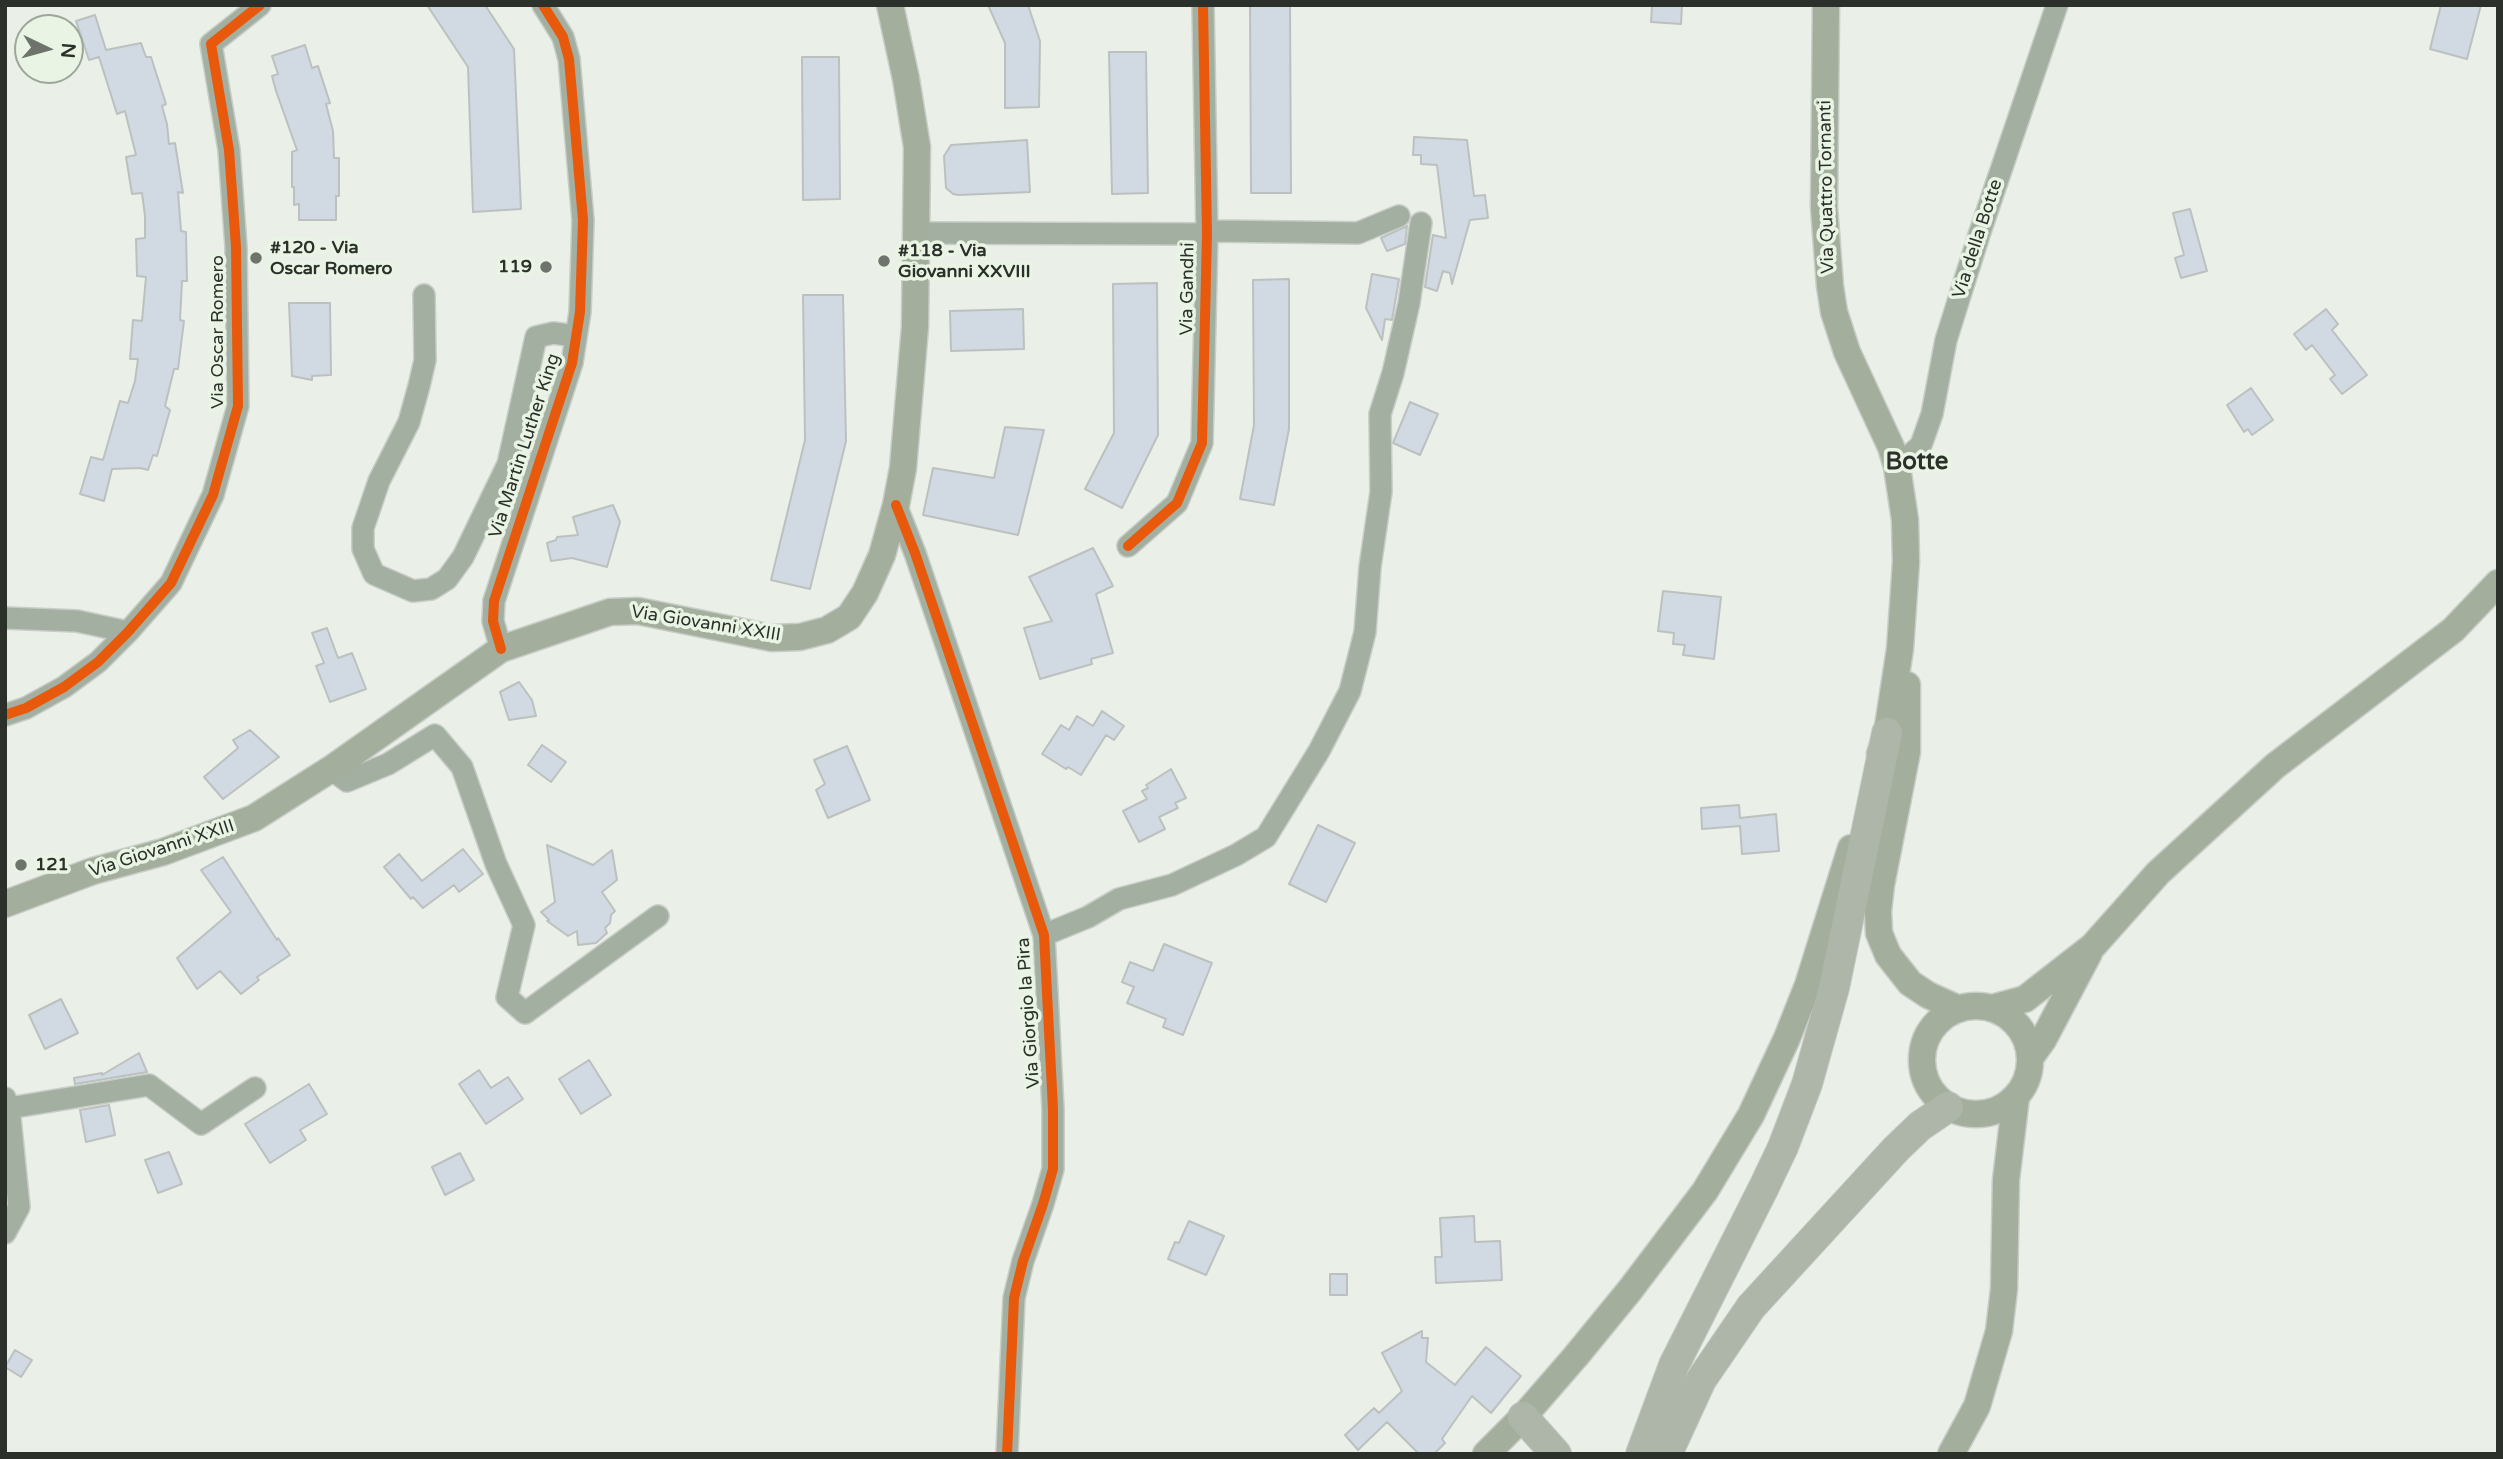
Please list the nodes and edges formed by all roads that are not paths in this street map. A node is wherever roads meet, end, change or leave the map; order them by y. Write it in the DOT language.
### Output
graph roads {
  1 [pos="260,5"];
  2 [pos="543,5"];
  3 [pos="890,5"];
  4 [pos="1203,5"];
  5 [pos="1826,5"];
  6 [pos="2057,5"];
  7 [pos="1399,216"];
  8 [pos="1421,223"];
  9 [pos="915,233"];
  10 [pos="1207,234"];
  11 [pos="424,295"];
  12 [pos="576,336"];
  13 [pos="1897,467"];
  14 [pos="896,505"];
  15 [pos="1128,546"];
  16 [pos="2498,583"];
  17 [pos="5,618"];
  18 [pos="128,632"];
  19 [pos="501,649"];
  20 [pos="1900,649"];
  21 [pos="5,715"];
  22 [pos="1887,733"];
  23 [pos="331,769"];
  24 [pos="5,904"];
  25 [pos="658,916"];
  26 [pos="1044,935"];
  27 [pos="2093,946"];
  28 [pos="1992,1008"];
  29 [pos="1959,1009"];
  30 [pos="2030,1058"];
  31 [pos="255,1088"];
  32 [pos="2016,1097"];
  33 [pos="7,1103"];
  34 [pos="1961,1111"];
  35 [pos="2006,1180"];
  36 [pos="5,1233"];
  37 [pos="1523,1417"];
  38 [pos="1007,1454"];
  39 [pos="1486,1454"];
  40 [pos="1556,1454"];
  41 [pos="1641,1454"];
  42 [pos="1667,1454"];
  43 [pos="1951,1454"];
  1 -- 18 [label="street, Via Oscar Romero"];
  2 -- 12 [label="street, Via Martin Luther King"];
  3 -- 9 [label="main road, Via Giovanni XXIII"];
  4 -- 10 [label="street, Via Gandhi"];
  5 -- 13 [label="main road, Via Quattro Tornanti"];
  6 -- 13 [label="street, Via della Botte"];
  7 -- 10 [label="street"];
  8 -- 26 [label="street"];
  9 -- 10 [label="street"];
  9 -- 14 [label="main road, Via Giovanni XXIII"];
  10 -- 15 [label="street, Via Gandhi"];
  11 -- 12 [label="street"];
  12 -- 19 [label="street, Via Martin Luther King"];
  13 -- 20 [label="main road, Via Quattro Tornanti"];
  14 -- 19 [label="main road, Via Giovanni XXIII"];
  14 -- 26 [label="street, Via Giorgio la Pira"];
  16 -- 27 [label="main road"];
  17 -- 18 [label="street"];
  18 -- 21 [label="street, Via Oscar Romero"];
  19 -- 23 [label="main road, Via Giovanni XXIII"];
  20 -- 22 [label="main road"];
  20 -- 29 [label="main road"];
  22 -- 37 [label="main road"];
  22 -- 41 [label="highway"];
  23 -- 24 [label="main road, Via Giovanni XXIII"];
  23 -- 25 [label="street"];
  26 -- 38 [label="street, Via Giorgio la Pira"];
  27 -- 28 [label="main road"];
  27 -- 30 [label="main road"];
  28 -- 29 [label="main road"];
  28 -- 30 [label="main road"];
  29 -- 34 [label="main road"];
  30 -- 32 [label="main road"];
  31 -- 33 [label="street"];
  32 -- 34 [label="main road"];
  32 -- 35 [label="main road"];
  33 -- 36 [label="street"];
  34 -- 35 [label="main road"];
  34 -- 42 [label="highway"];
  35 -- 43 [label="main road"];
  37 -- 39 [label="main road"];
  37 -- 40 [label="highway"];
}
